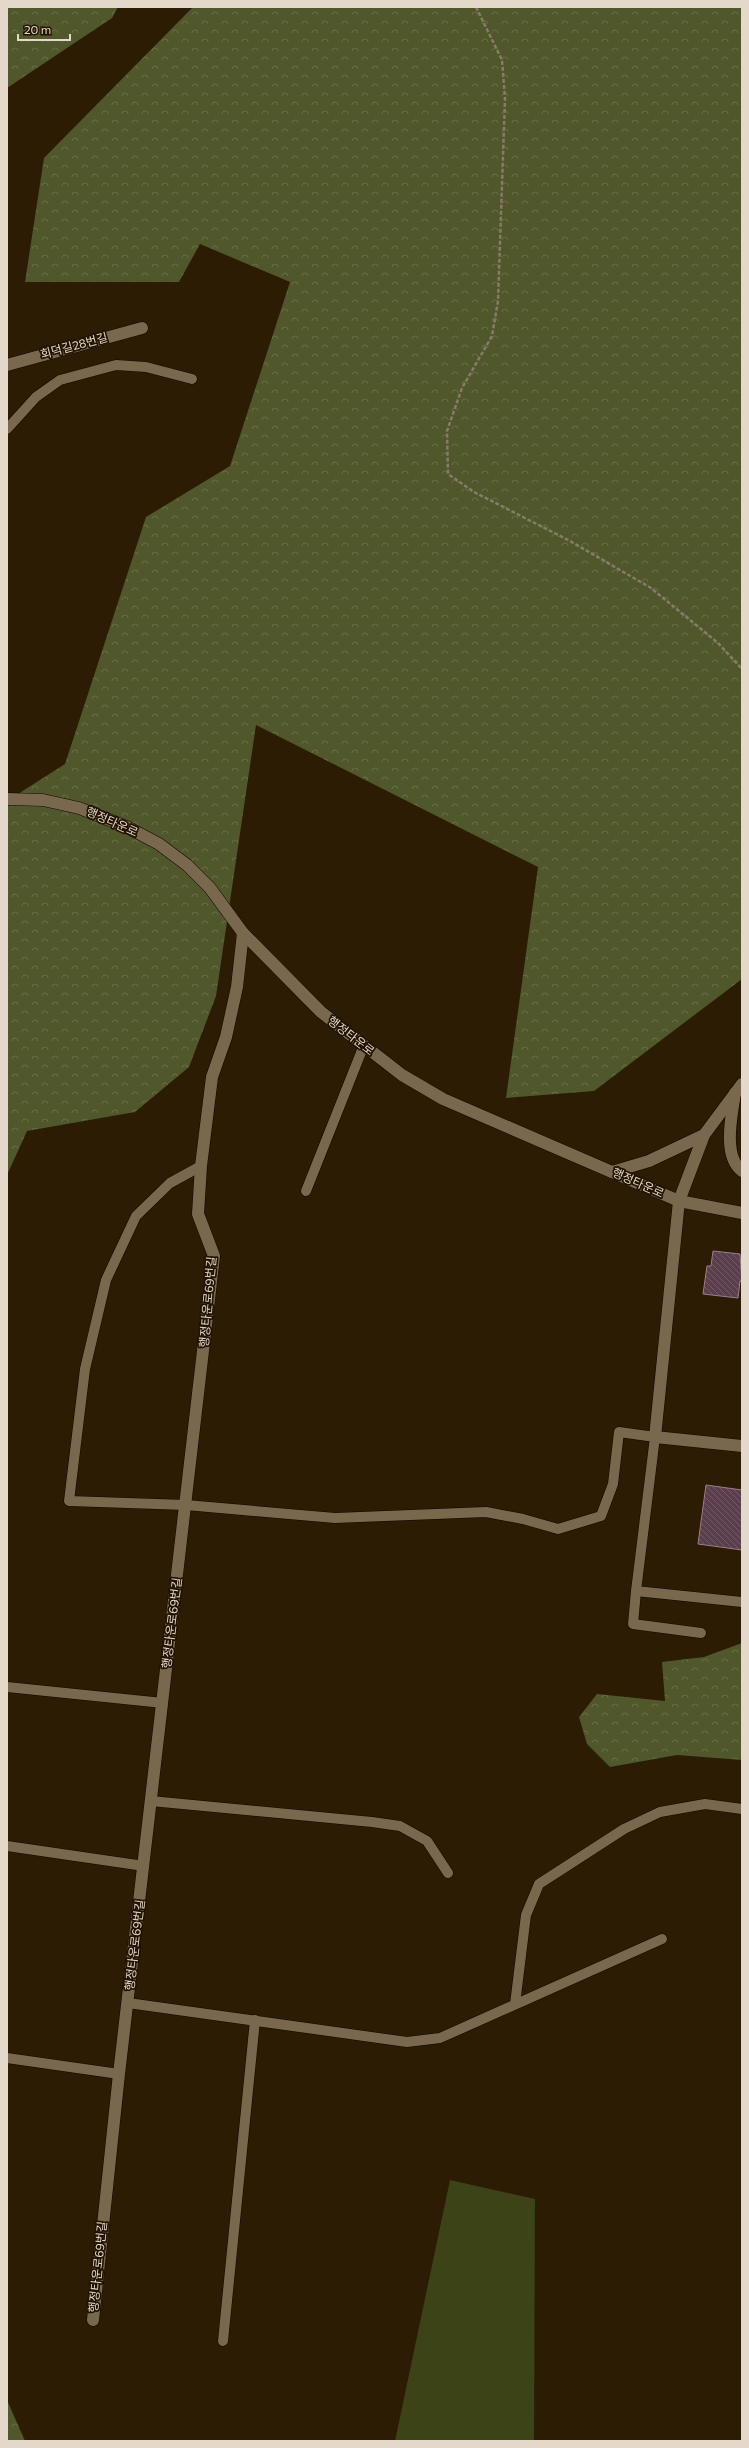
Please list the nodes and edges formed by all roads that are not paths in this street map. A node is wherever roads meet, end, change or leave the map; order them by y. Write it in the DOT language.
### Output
graph roads {
  1 [pos="142,328"];
  2 [pos="7,365"];
  3 [pos="192,379"];
  4 [pos="7,429"];
  5 [pos="7,799"];
  6 [pos="243,933"];
  7 [pos="364,1045"];
  8 [pos="738,1088"];
  9 [pos="704,1135"];
  10 [pos="201,1166"];
  11 [pos="742,1171"];
  12 [pos="612,1172"];
  13 [pos="306,1191"];
  14 [pos="679,1201"];
  15 [pos="742,1213"];
  16 [pos="655,1437"];
  17 [pos="742,1446"];
  18 [pos="186,1505"];
  19 [pos="636,1591"];
  20 [pos="742,1602"];
  21 [pos="701,1633"];
  22 [pos="7,1687"];
  23 [pos="163,1703"];
  24 [pos="151,1800"];
  25 [pos="742,1809"];
  26 [pos="7,1846"];
  27 [pos="144,1866"];
  28 [pos="448,1873"];
  29 [pos="662,1939"];
  30 [pos="128,2003"];
  31 [pos="515,2004"];
  32 [pos="255,2020"];
  33 [pos="7,2058"];
  34 [pos="118,2074"];
  35 [pos="93,2320"];
  36 [pos="223,2341"];
  1 -- 2 [label="street, 회덕길28번길"];
  3 -- 4 [label="lane"];
  5 -- 6 [label="street, 행정타운로"];
  6 -- 7 [label="street, 행정타운로"];
  6 -- 10 [label="street, 행정타운로69번길"];
  7 -- 12 [label="street, 행정타운로"];
  7 -- 13 [label="lane"];
  8 -- 9 [label="street"];
  8 -- 11 [label="street"];
  9 -- 12 [label="street"];
  9 -- 14 [label="street"];
  10 -- 18 [label="street, 행정타운로69번길"];
  10 -- 18 [label="lane"];
  12 -- 14 [label="street, 행정타운로"];
  14 -- 15 [label="street, 행정타운로"];
  14 -- 16 [label="street"];
  16 -- 17 [label="street"];
  16 -- 18 [label="lane"];
  16 -- 19 [label="lane"];
  18 -- 23 [label="street, 행정타운로69번길"];
  19 -- 20 [label="lane"];
  19 -- 21 [label="lane"];
  22 -- 23 [label="lane"];
  23 -- 24 [label="street, 행정타운로69번길"];
  24 -- 27 [label="street, 행정타운로69번길"];
  24 -- 28 [label="lane"];
  25 -- 31 [label="lane"];
  26 -- 27 [label="lane"];
  27 -- 30 [label="street, 행정타운로69번길"];
  29 -- 31 [label="lane"];
  30 -- 32 [label="lane"];
  30 -- 34 [label="street, 행정타운로69번길"];
  31 -- 32 [label="lane"];
  32 -- 36 [label="lane"];
  33 -- 34 [label="lane"];
  34 -- 35 [label="street, 행정타운로69번길"];
}
